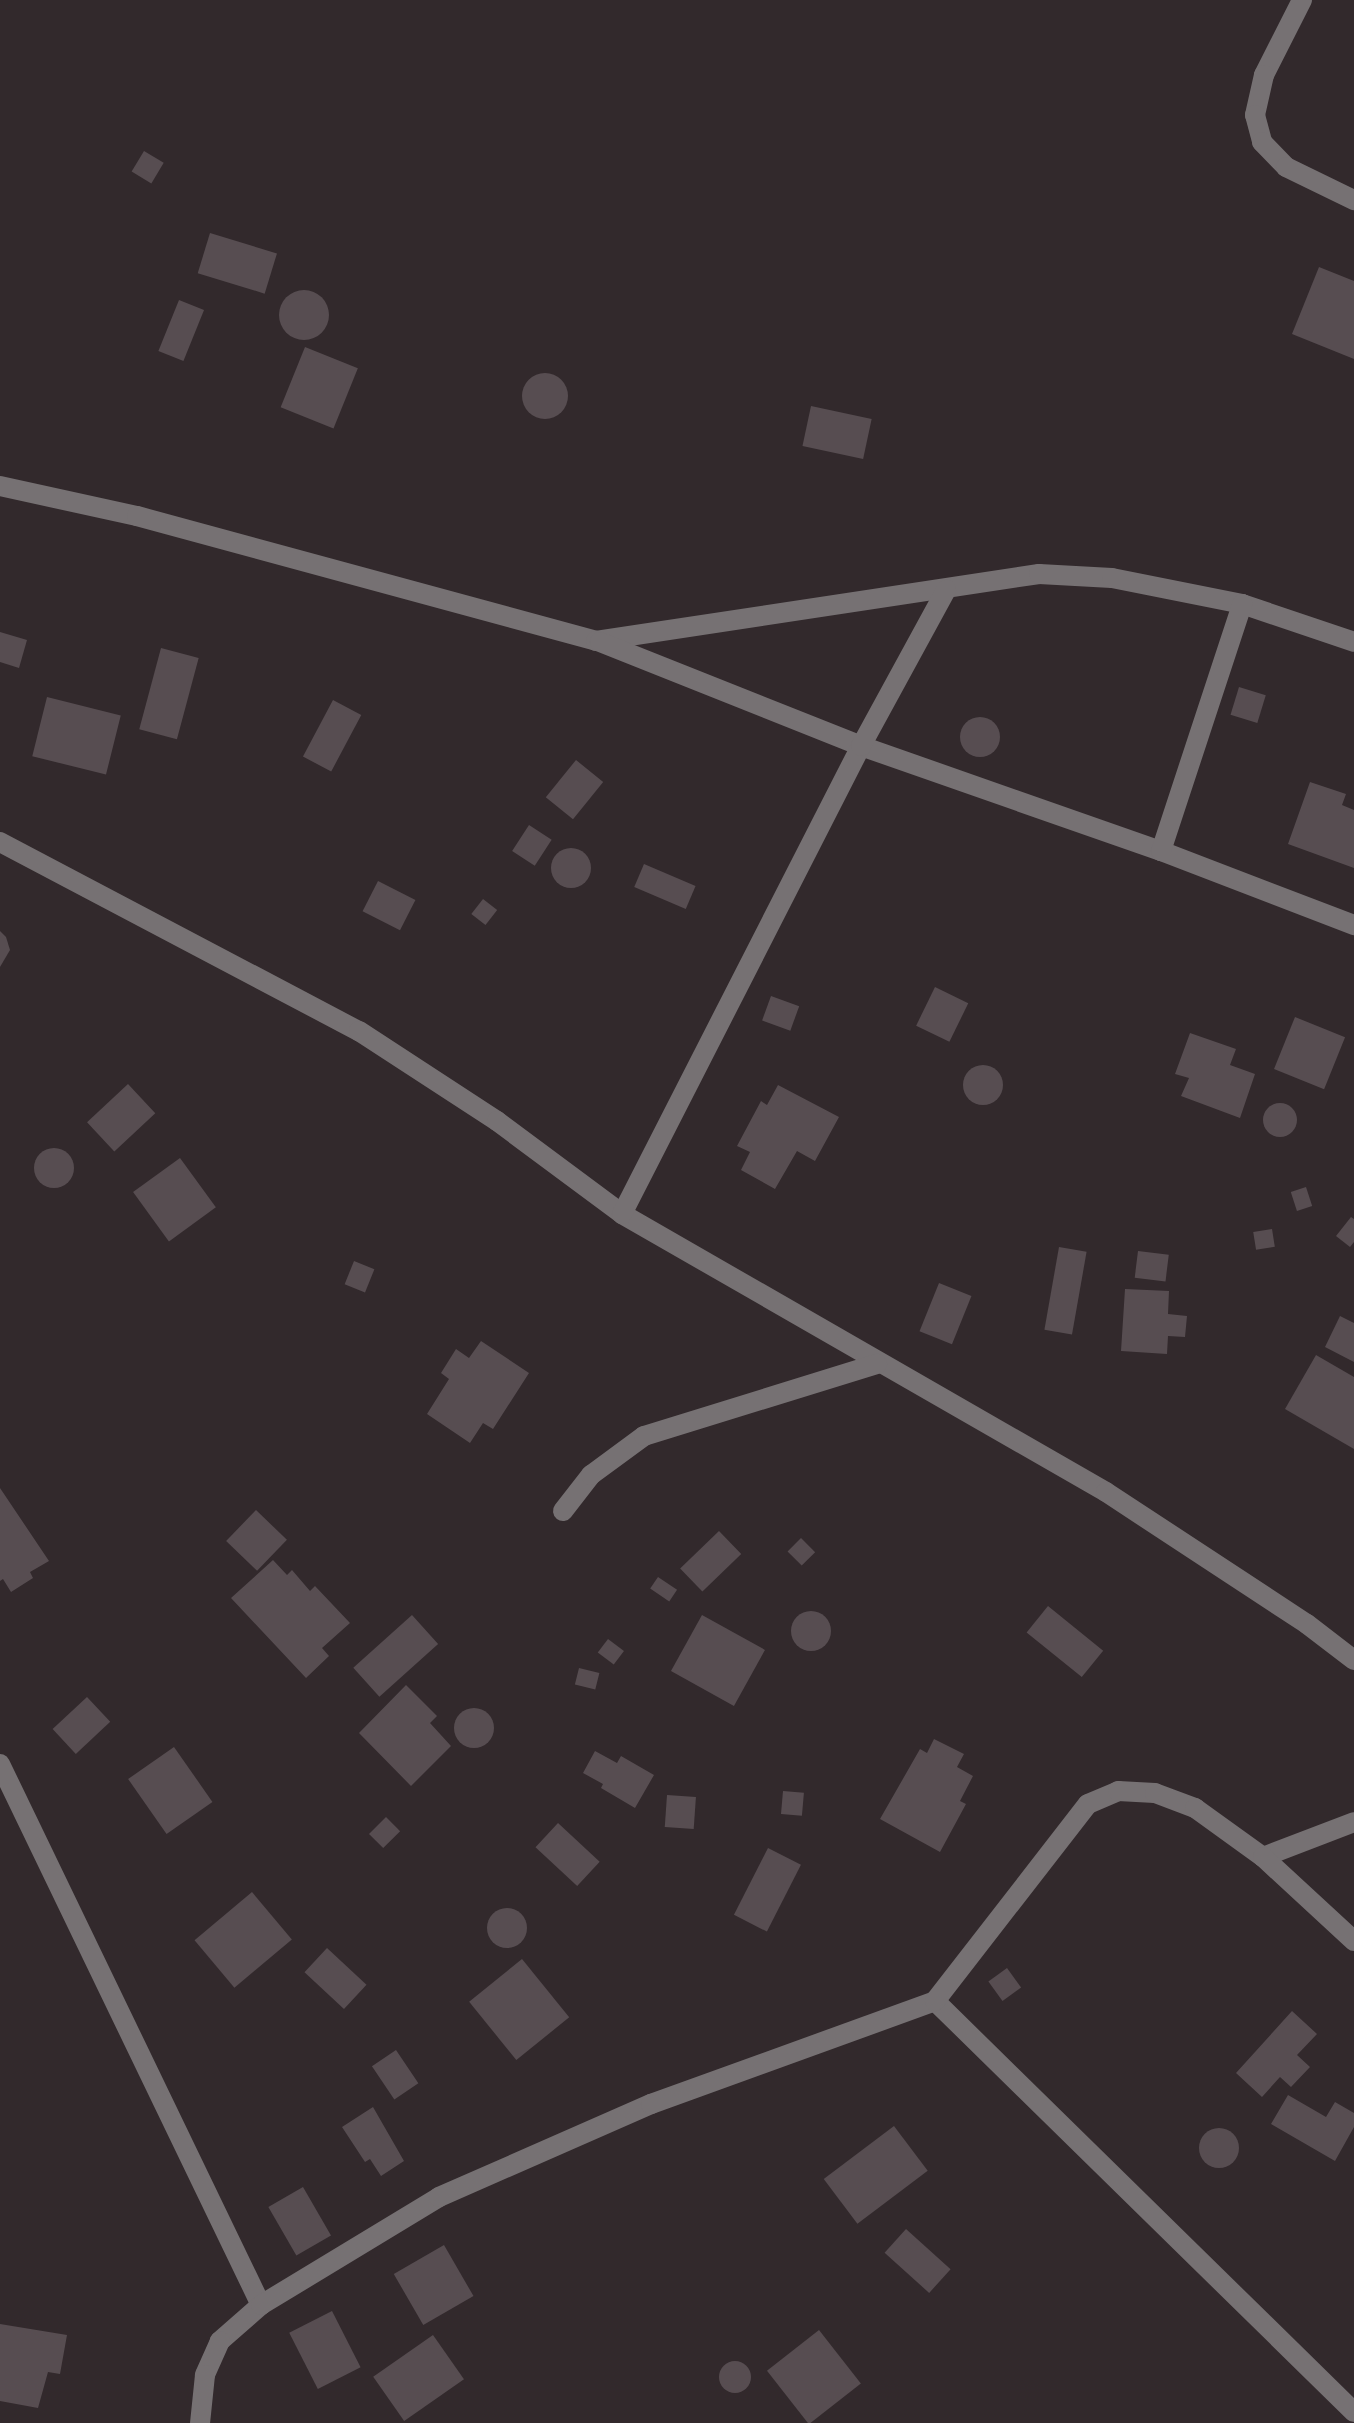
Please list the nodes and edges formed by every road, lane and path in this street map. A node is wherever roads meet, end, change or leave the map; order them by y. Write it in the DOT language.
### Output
graph roads {
  1 [pos="1302,0"];
  2 [pos="1354,200"];
  3 [pos="0,486"];
  4 [pos="946,590"];
  5 [pos="1242,604"];
  6 [pos="596,641"];
  7 [pos="1354,642"];
  8 [pos="861,746"];
  9 [pos="0,842"];
  10 [pos="1161,851"];
  11 [pos="1354,925"];
  12 [pos="622,1214"];
  13 [pos="877,1364"];
  14 [pos="563,1511"];
  15 [pos="1354,1660"];
  16 [pos="0,1764"];
  17 [pos="1354,1822"];
  18 [pos="1263,1857"];
  19 [pos="1354,1941"];
  20 [pos="935,2001"];
  21 [pos="261,2305"];
  22 [pos="1354,2412"];
  23 [pos="200,2423"];
  1 -- 2 [label="street"];
  3 -- 6 [label="street"];
  4 -- 5 [label="street"];
  4 -- 6 [label="street"];
  4 -- 8 [label="street"];
  5 -- 7 [label="street"];
  5 -- 10 [label="street"];
  6 -- 8 [label="street"];
  8 -- 10 [label="street"];
  8 -- 12 [label="street"];
  9 -- 12 [label="street"];
  10 -- 11 [label="street"];
  12 -- 13 [label="street"];
  13 -- 14 [label="street"];
  13 -- 15 [label="street"];
  16 -- 21 [label="street"];
  17 -- 18 [label="street"];
  18 -- 19 [label="street"];
  18 -- 20 [label="street"];
  20 -- 21 [label="street"];
  20 -- 22 [label="street"];
  21 -- 23 [label="street"];
}
